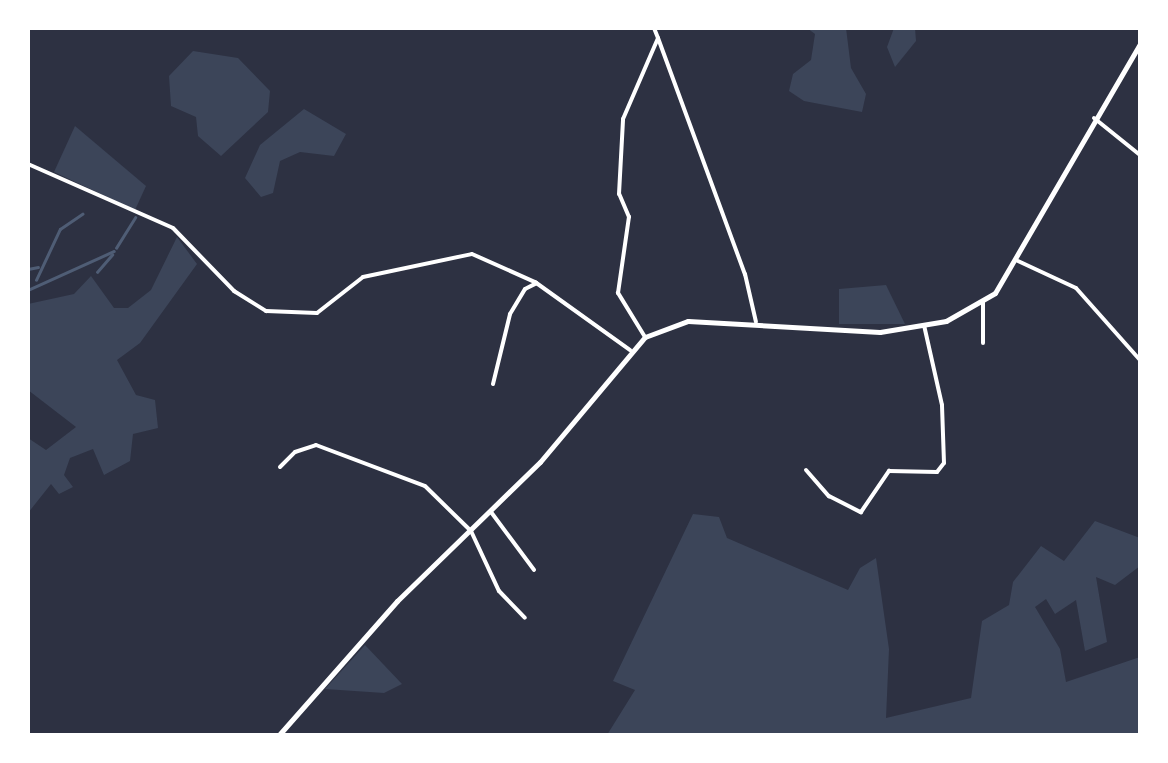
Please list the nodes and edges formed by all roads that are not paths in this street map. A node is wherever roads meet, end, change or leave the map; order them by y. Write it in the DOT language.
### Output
graph roads {
  1 [pos="654,28"];
  2 [pos="658,38"];
  3 [pos="1140,44"];
  4 [pos="1094,118"];
  5 [pos="1140,155"];
  6 [pos="28,164"];
  7 [pos="1018,261"];
  8 [pos="538,283"];
  9 [pos="983,301"];
  10 [pos="756,322"];
  11 [pos="924,325"];
  12 [pos="645,337"];
  13 [pos="983,343"];
  14 [pos="630,350"];
  15 [pos="1140,360"];
  16 [pos="493,384"];
  17 [pos="280,467"];
  18 [pos="806,470"];
  19 [pos="491,512"];
  20 [pos="470,532"];
  21 [pos="534,570"];
  22 [pos="525,618"];
  23 [pos="284,729"];
  24 [pos="278,736"];
  25 [pos="291,736"];
  1 -- 2 [label="street"];
  2 -- 10 [label="street"];
  2 -- 12 [label="street"];
  3 -- 4 [label="main road"];
  4 -- 5 [label="street"];
  4 -- 7 [label="main road"];
  6 -- 8 [label="street"];
  7 -- 9 [label="main road"];
  7 -- 15 [label="street"];
  8 -- 14 [label="street"];
  8 -- 16 [label="street"];
  9 -- 11 [label="main road"];
  9 -- 13 [label="street"];
  10 -- 11 [label="main road"];
  10 -- 12 [label="main road"];
  11 -- 18 [label="street"];
  12 -- 14 [label="main road"];
  14 -- 19 [label="main road"];
  17 -- 20 [label="street"];
  19 -- 20 [label="main road"];
  19 -- 21 [label="street"];
  20 -- 22 [label="street"];
  20 -- 23 [label="main road"];
  23 -- 24 [label="main road"];
  23 -- 25 [label="street"];
}
